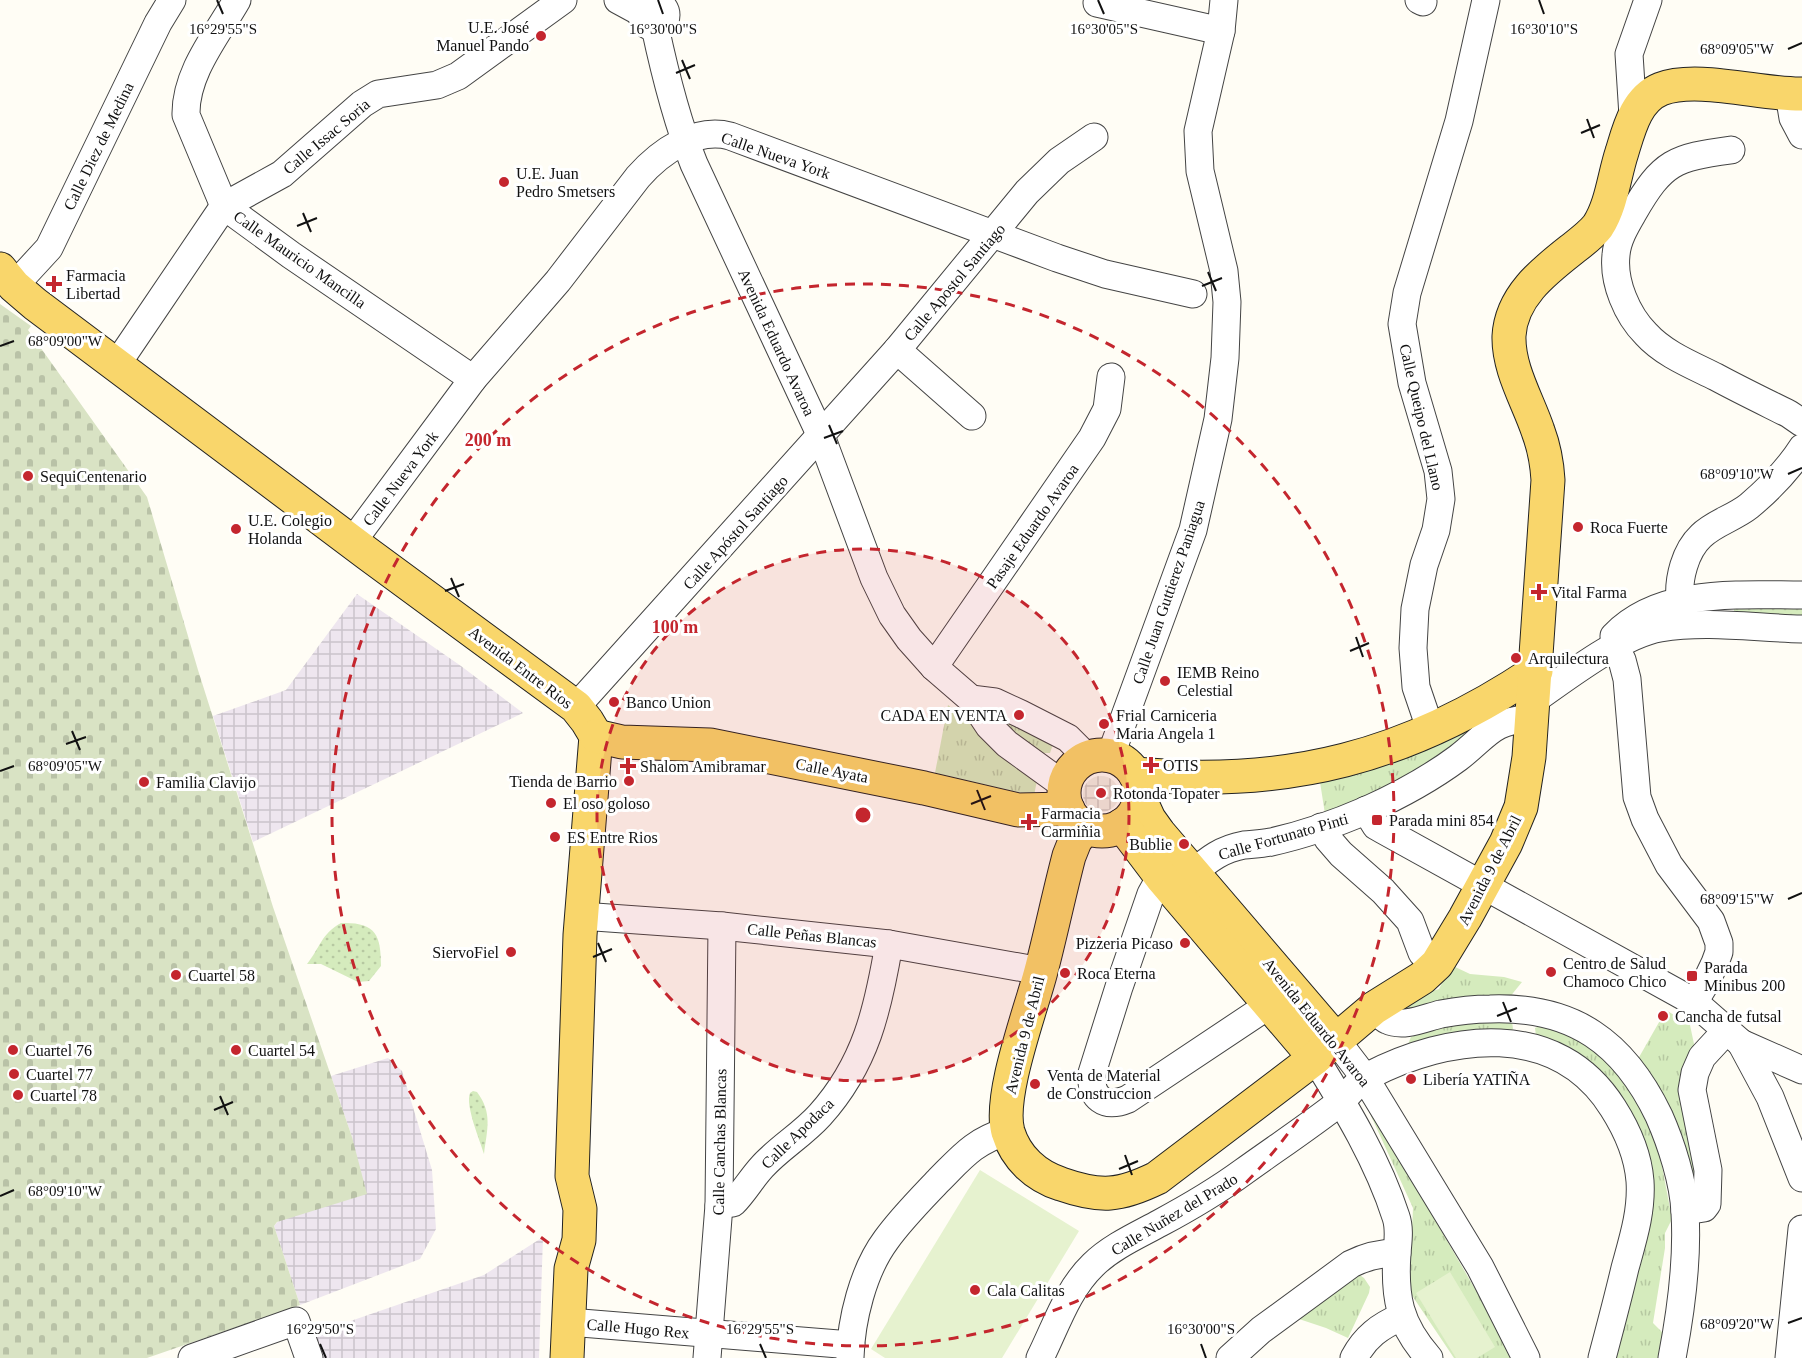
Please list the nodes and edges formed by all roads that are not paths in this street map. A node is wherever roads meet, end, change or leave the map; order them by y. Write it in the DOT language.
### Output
graph roads {
  1 [pos="172,0"];
  2 [pos="237,0"];
  3 [pos="563,0"];
  4 [pos="618,0"];
  5 [pos="1224,0"];
  6 [pos="1486,0"];
  7 [pos="1648,0"];
  8 [pos="1097,3"];
  9 [pos="659,9"];
  10 [pos="1221,31"];
  11 [pos="1795,94"];
  12 [pos="1634,116"];
  13 [pos="1802,135"];
  14 [pos="1094,137"];
  15 [pos="685,141"];
  16 [pos="1731,150"];
  17 [pos="224,206"];
  18 [pos="993,235"];
  19 [pos="7,277"];
  20 [pos="1193,294"];
  21 [pos="897,350"];
  22 [pos="117,364"];
  23 [pos="1111,377"];
  24 [pos="473,379"];
  25 [pos="972,416"];
  26 [pos="1802,423"];
  27 [pos="821,436"];
  28 [pos="1802,448"];
  29 [pos="352,542"];
  30 [pos="1802,595"];
  31 [pos="1718,597"];
  32 [pos="1680,600"];
  33 [pos="1717,625"];
  34 [pos="1802,629"];
  35 [pos="1615,648"];
  36 [pos="934,667"];
  37 [pos="1534,697"];
  38 [pos="971,699"];
  39 [pos="576,708"];
  40 [pos="1431,731"];
  41 [pos="596,736"];
  42 [pos="1117,772"];
  43 [pos="1072,807"];
  44 [pos="1366,810"];
  45 [pos="1122,825"];
  46 [pos="1321,827"];
  47 [pos="1178,876"];
  48 [pos="1483,885"];
  49 [pos="581,916"];
  50 [pos="722,926"];
  51 [pos="889,944"];
  52 [pos="1437,964"];
  53 [pos="1041,971"];
  54 [pos="1694,1002"];
  55 [pos="1269,1005"];
  56 [pos="1374,1008"];
  57 [pos="1526,1010"];
  58 [pos="1734,1037"];
  59 [pos="1520,1044"];
  60 [pos="1325,1049"];
  61 [pos="1802,1070"];
  62 [pos="1365,1078"];
  63 [pos="1342,1101"];
  64 [pos="1008,1131"];
  65 [pos="1802,1179"];
  66 [pos="720,1205"];
  67 [pos="1685,1212"];
  68 [pos="1802,1229"];
  69 [pos="1397,1253"];
  70 [pos="1401,1317"];
  71 [pos="569,1322"];
  72 [pos="708,1346"];
  73 [pos="850,1352"];
  74 [pos="192,1358"];
  75 [pos="309,1358"];
  76 [pos="567,1358"];
  77 [pos="1040,1358"];
  78 [pos="1230,1358"];
  79 [pos="1354,1358"];
  80 [pos="1429,1358"];
  81 [pos="1526,1358"];
  82 [pos="1602,1358"];
  83 [pos="1672,1358"];
  84 [pos="1789,1358"];
  1 -- 19 [label="street, Calle Diez de Medina"];
  2 -- 17 [label="street, Calle Mauricio Mancilla"];
  3 -- 17 [label="street, Calle Issac Soria"];
  4 -- 9 [label="street"];
  5 -- 10 [label="street, Calle Juan Guttierez Paniagua"];
  6 -- 40 [label="street, Calle Queipo del Llano"];
  7 -- 12 [label="street"];
  8 -- 10 [label="street"];
  9 -- 15 [label="street, Avenida Eduardo Avaroa"];
  10 -- 42 [label="street, Calle Juan Guttierez Paniagua"];
  11 -- 12 [label="main road, Avenida 9 de Abril"];
  11 -- 13 [label="street"];
  12 -- 37 [label="main road, Avenida 9 de Abril"];
  14 -- 18 [label="street, Calle Apostol Santiago"];
  15 -- 18 [label="street, Calle Nueva York"];
  15 -- 24 [label="street, Calle Nueva York"];
  15 -- 27 [label="street, Avenida Eduardo Avaroa"];
  16 -- 26 [label="street"];
  17 -- 22 [label="street, Calle Issac Soria"];
  17 -- 24 [label="street, Calle Mauricio Mancilla"];
  18 -- 20 [label="street, Calle Nueva York"];
  18 -- 21 [label="street, Calle Apostol Santiago"];
  19 -- 22 [label="main road, Avenida Entre Rios"];
  21 -- 25 [label="street"];
  21 -- 27 [label="street, Calle Apostol Santiago"];
  22 -- 29 [label="main road, Avenida Entre Rios"];
  23 -- 36 [label="street, Pasaje Eduardo Avaroa"];
  24 -- 29 [label="street, Calle Nueva York"];
  27 -- 36 [label="street, Avenida Eduardo Avaroa"];
  27 -- 39 [label="street, Calle Apóstol Santiago"];
  28 -- 32 [label="street"];
  29 -- 39 [label="main road, Avenida Entre Rios"];
  30 -- 31 [label="street"];
  31 -- 32 [label="street"];
  31 -- 33 [label="street"];
  32 -- 35 [label="street"];
  33 -- 34 [label="street"];
  33 -- 35 [label="street"];
  35 -- 37 [label="street"];
  35 -- 54 [label="street"];
  36 -- 38 [label="street, Avenida Eduardo Avaroa"];
  37 -- 40 [label="main road"];
  37 -- 44 [label="street, Calle Fortunato Pinti"];
  37 -- 48 [label="main road, Avenida 9 de Abril"];
  38 -- 42 [label="street, Avenida Eduardo Avaroa"];
  38 -- 43 [label="street, Avenida Eduardo Avaroa"];
  39 -- 41 [label="main road, Avenida Entre Rios"];
  40 -- 42 [label="main road"];
  41 -- 43 [label="main road, Calle Ayata"];
  41 -- 49 [label="main road"];
  42 -- 43 [label="main road, Avenida 9 de Abril"];
  42 -- 45 [label="main road"];
  42 -- 47 [label="main road, Avenida Eduardo Avaroa"];
  43 -- 45 [label="main road, Calle Ayata"];
  43 -- 53 [label="main road, Avenida 9 de Abril"];
  44 -- 46 [label="street, Calle Fortunato Pinti"];
  44 -- 48 [label="street"];
  45 -- 47 [label="main road, Avenida Eduardo Avaroa"];
  46 -- 47 [label="street, Calle Fortunato Pinti"];
  46 -- 52 [label="street"];
  47 -- 55 [label="main road, Avenida Eduardo Avaroa"];
  47 -- 55 [label="street"];
  47 -- 60 [label="main road, Avenida Eduardo Avaroa"];
  48 -- 52 [label="main road, Avenida 9 de Abril"];
  48 -- 54 [label="street"];
  49 -- 50 [label="street, Calle Peñas Blancas"];
  49 -- 71 [label="main road"];
  50 -- 51 [label="street, Calle Peñas Blancas"];
  50 -- 66 [label="street, Calle Canchas Blancas"];
  51 -- 53 [label="street, Calle Peñas Blancas"];
  51 -- 66 [label="street, Calle Apodaca"];
  52 -- 56 [label="main road, Avenida 9 de Abril"];
  53 -- 64 [label="main road, Avenida 9 de Abril"];
  54 -- 58 [label="street"];
  55 -- 60 [label="main road, Avenida Eduardo Avaroa"];
  56 -- 57 [label="street"];
  56 -- 60 [label="main road, Avenida 9 de Abril"];
  57 -- 59 [label="street"];
  57 -- 67 [label="street"];
  58 -- 61 [label="street"];
  58 -- 65 [label="street"];
  58 -- 67 [label="street"];
  59 -- 62 [label="street"];
  59 -- 82 [label="street"];
  60 -- 62 [label="street, Avenida Eduardo Avaroa"];
  60 -- 63 [label="street, Avenida Eduardo Avaroa"];
  60 -- 64 [label="main road, Avenida 9 de Abril"];
  62 -- 63 [label="street, Calle Nuñez del Prado"];
  62 -- 81 [label="street, Avenida Eduardo Avaroa"];
  63 -- 69 [label="street, Avenida Eduardo Avaroa"];
  63 -- 77 [label="street, Calle Nuñez del Prado"];
  64 -- 73 [label="street"];
  66 -- 72 [label="street, Calle Canchas Blancas"];
  67 -- 83 [label="street"];
  68 -- 84 [label="street"];
  69 -- 70 [label="street, Avenida Eduardo Avaroa"];
  69 -- 78 [label="street"];
  70 -- 79 [label="street"];
  70 -- 80 [label="street, Avenida Eduardo Avaroa"];
  71 -- 72 [label="street, Calle Hugo Rex"];
  71 -- 76 [label="main road"];
  72 -- 73 [label="street, Calle Hugo Rex"];
  74 -- 75 [label="street"];
}
